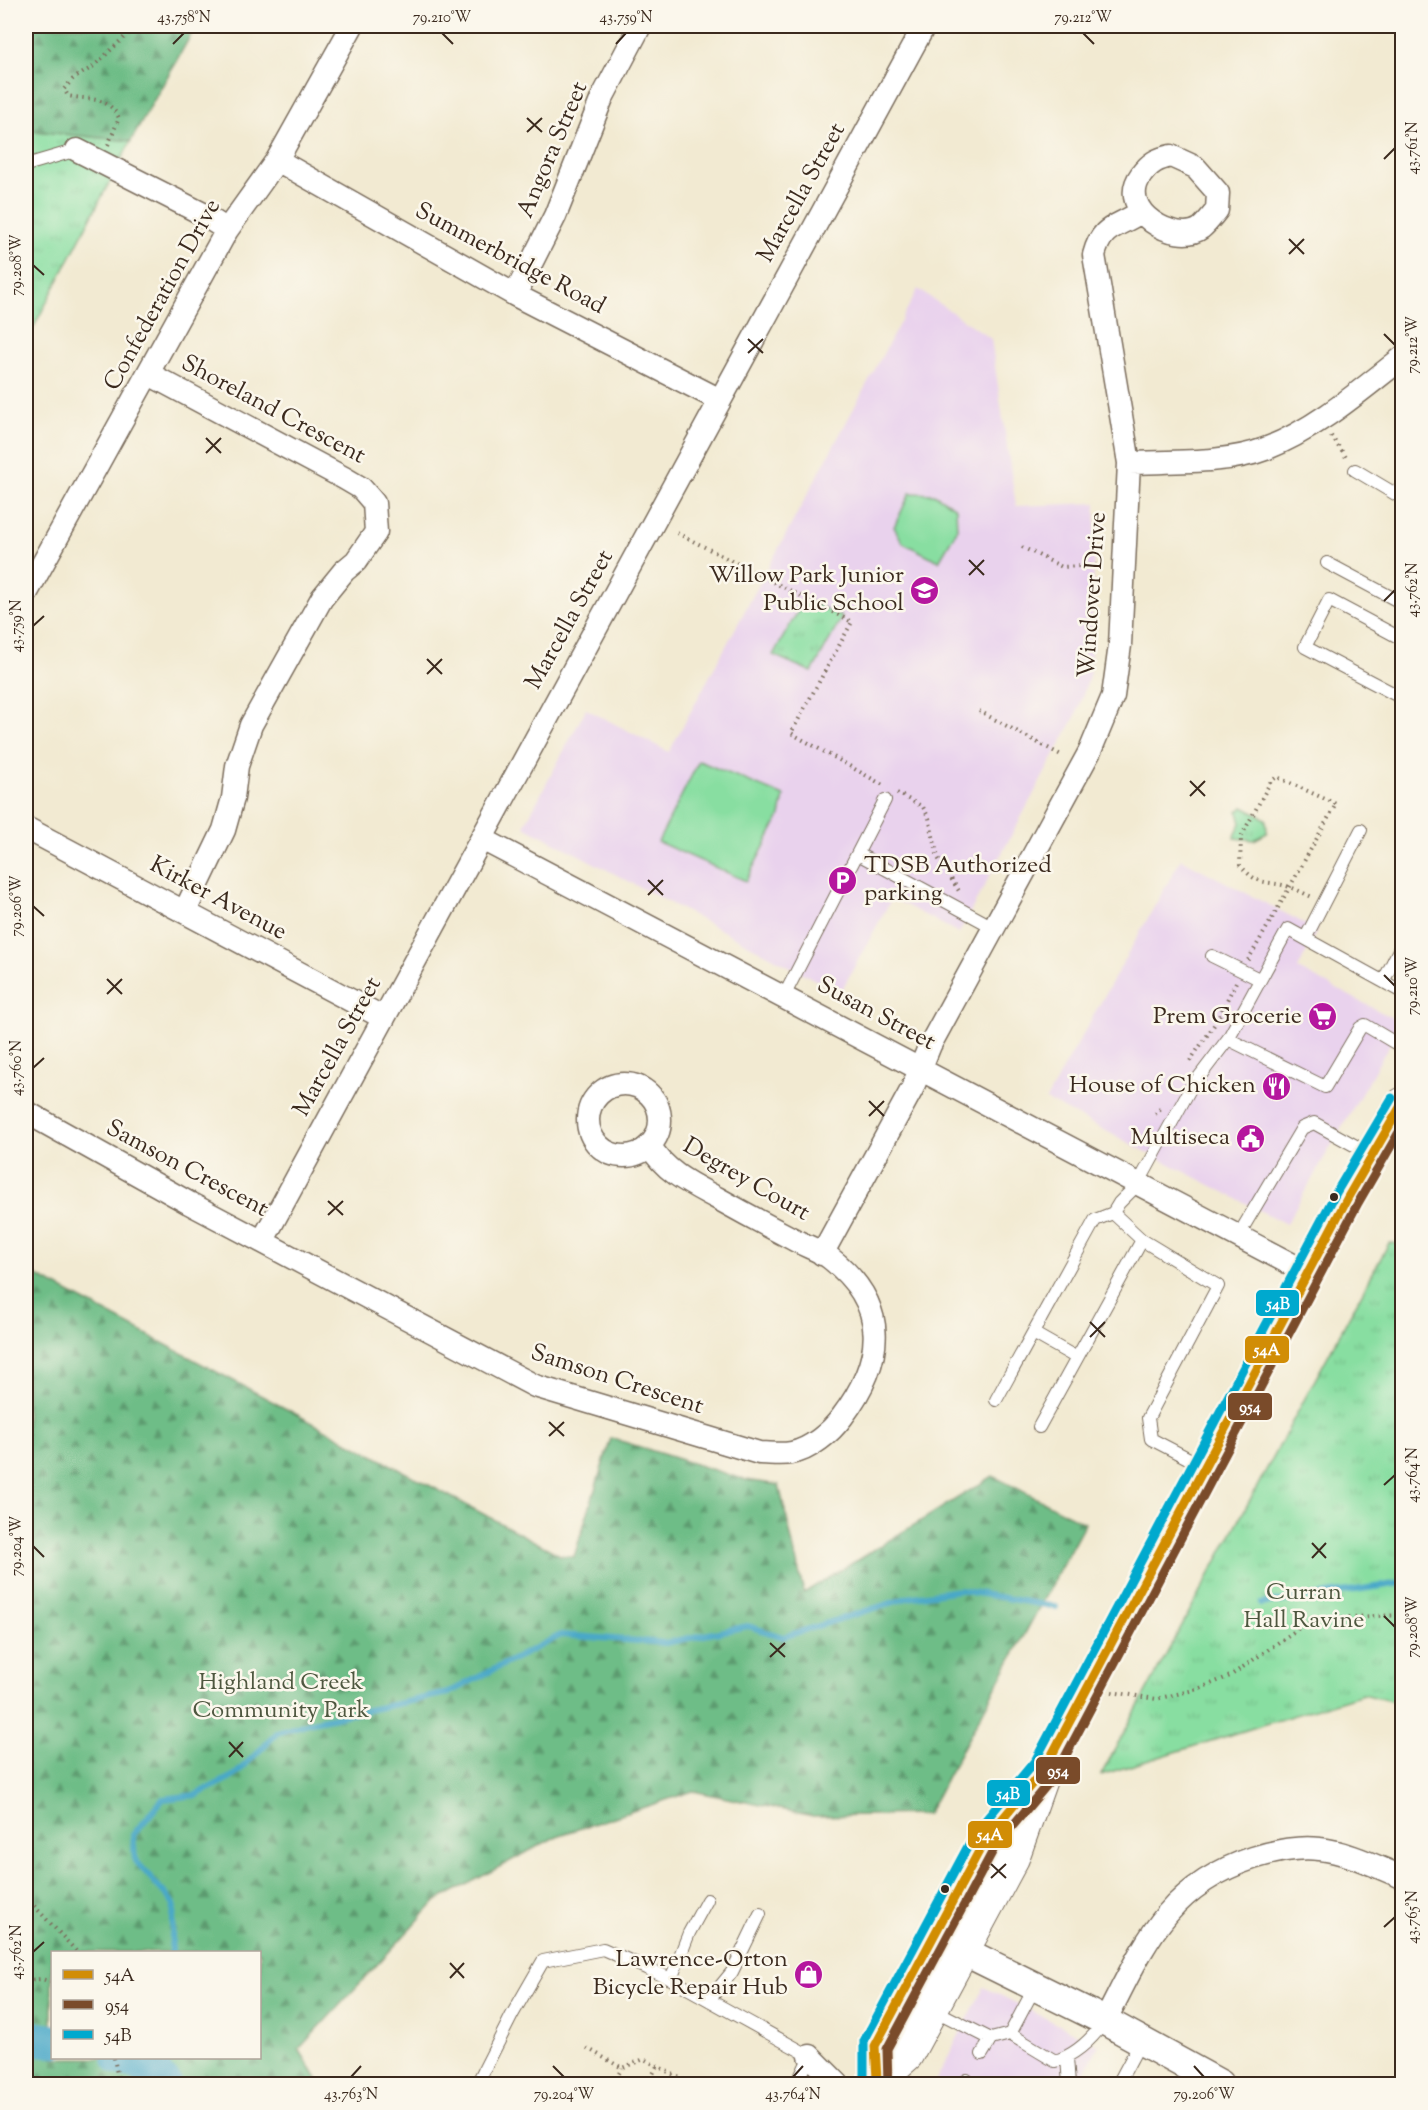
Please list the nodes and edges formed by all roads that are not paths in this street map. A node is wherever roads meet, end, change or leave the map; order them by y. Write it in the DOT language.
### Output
graph roads {
  1 [pos="352,26"];
  2 [pos="640,26"];
  3 [pos="924,26"];
  4 [pos="76,150"];
  5 [pos="277,160"];
  6 [pos="26,165"];
  7 [pos="1139,213"];
  8 [pos="227,230"];
  9 [pos="515,295"];
  10 [pos="1402,358"];
  11 [pos="149,374"];
  12 [pos="720,400"];
  13 [pos="1129,464"];
  14 [pos="1355,470"];
  15 [pos="1402,498"];
  16 [pos="1328,563"];
  17 [pos="26,594"];
  18 [pos="1402,603"];
  19 [pos="1402,639"];
  20 [pos="1402,698"];
  21 [pos="885,800"];
  22 [pos="26,828"];
  23 [pos="1360,830"];
  24 [pos="482,839"];
  25 [pos="858,854"];
  26 [pos="185,911"];
  27 [pos="993,927"];
  28 [pos="1306,937"];
  29 [pos="1402,944"];
  30 [pos="1212,956"];
  31 [pos="1258,979"];
  32 [pos="1384,980"];
  33 [pos="1402,992"];
  34 [pos="784,996"];
  35 [pos="384,1018"];
  36 [pos="1228,1039"];
  37 [pos="1402,1047"];
  38 [pos="919,1067"];
  39 [pos="1402,1104"];
  40 [pos="26,1112"];
  41 [pos="650,1146"];
  42 [pos="1373,1155"];
  43 [pos="1138,1184"];
  44 [pos="1113,1213"];
  45 [pos="1238,1236"];
  46 [pos="1142,1239"];
  47 [pos="263,1240"];
  48 [pos="822,1254"];
  49 [pos="1308,1273"];
  50 [pos="1033,1334"];
  51 [pos="1077,1358"];
  52 [pos="996,1401"];
  53 [pos="1039,1427"];
  54 [pos="1203,1466"];
  55 [pos="1045,1768"];
  56 [pos="1402,1877"];
  57 [pos="707,1900"];
  58 [pos="760,1914"];
  59 [pos="933,1936"];
  60 [pos="963,1951"];
  61 [pos="671,1979"];
  62 [pos="1035,1987"];
  63 [pos="709,2000"];
  64 [pos="932,2009"];
  65 [pos="1105,2021"];
  66 [pos="1010,2034"];
  67 [pos="991,2039"];
  68 [pos="1141,2041"];
  69 [pos="982,2054"];
  70 [pos="810,2056"];
  71 [pos="1067,2058"];
  72 [pos="876,2082"];
  73 [pos="477,2085"];
  74 [pos="797,2085"];
  75 [pos="838,2085"];
  76 [pos="1069,2085"];
  77 [pos="1118,2085"];
  78 [pos="1220,2085"];
  1 -- 5 [label="street, Confederation Drive"];
  2 -- 9 [label="street, Angora Street"];
  3 -- 12 [label="street, Marcella Street"];
  4 -- 6 [label="lane"];
  4 -- 8 [label="street"];
  5 -- 8 [label="street, Confederation Drive"];
  5 -- 9 [label="street, Summerbridge Road"];
  7 -- 13 [label="street, Windover Drive"];
  8 -- 11 [label="street, Confederation Drive"];
  9 -- 12 [label="street, Summerbridge Road"];
  10 -- 13 [label="street"];
  11 -- 17 [label="street, Confederation Drive"];
  11 -- 26 [label="street, Shoreland Crescent"];
  12 -- 24 [label="street, Marcella Street"];
  13 -- 27 [label="street, Windover Drive"];
  14 -- 15 [label="lane"];
  16 -- 18 [label="lane"];
  19 -- 20 [label="lane"];
  21 -- 25 [label="lane"];
  22 -- 26 [label="street, Kirker Avenue"];
  23 -- 28 [label="lane"];
  24 -- 34 [label="street, Susan Street"];
  24 -- 35 [label="street, Marcella Street"];
  25 -- 27 [label="lane"];
  25 -- 34 [label="lane"];
  26 -- 35 [label="street, Kirker Avenue"];
  27 -- 38 [label="street, Windover Drive"];
  28 -- 31 [label="lane"];
  28 -- 32 [label="lane"];
  29 -- 32 [label="lane"];
  30 -- 31 [label="lane"];
  31 -- 36 [label="lane"];
  32 -- 33 [label="lane"];
  34 -- 38 [label="street, Susan Street"];
  35 -- 47 [label="street, Marcella Street"];
  36 -- 37 [label="lane"];
  36 -- 43 [label="lane"];
  38 -- 43 [label="street, Susan Street"];
  38 -- 48 [label="street"];
  39 -- 42 [label="main road"];
  40 -- 47 [label="street, Samson Crescent"];
  41 -- 48 [label="street, Degrey Court"];
  42 -- 45 [label="lane"];
  42 -- 49 [label="main road"];
  43 -- 44 [label="lane"];
  43 -- 45 [label="street, Susan Street"];
  44 -- 46 [label="lane"];
  44 -- 50 [label="lane"];
  45 -- 49 [label="street, Susan Street"];
  46 -- 51 [label="lane"];
  46 -- 54 [label="lane"];
  47 -- 48 [label="street, Samson Crescent"];
  49 -- 54 [label="main road"];
  50 -- 51 [label="lane"];
  50 -- 52 [label="lane"];
  51 -- 53 [label="lane"];
  54 -- 55 [label="main road"];
  55 -- 59 [label="main road"];
  55 -- 60 [label="main road"];
  56 -- 65 [label="street"];
  57 -- 61 [label="lane"];
  58 -- 63 [label="lane"];
  59 -- 60 [label="street"];
  59 -- 72 [label="main road"];
  60 -- 62 [label="street"];
  60 -- 64 [label="main road"];
  61 -- 63 [label="lane"];
  61 -- 73 [label="lane"];
  62 -- 65 [label="street"];
  62 -- 66 [label="lane"];
  63 -- 70 [label="lane"];
  64 -- 67 [label="lane"];
  64 -- 72 [label="main road"];
  65 -- 68 [label="street"];
  65 -- 71 [label="lane"];
  66 -- 67 [label="lane"];
  66 -- 71 [label="lane"];
  67 -- 69 [label="lane"];
  68 -- 77 [label="lane"];
  68 -- 78 [label="street"];
  70 -- 74 [label="lane"];
  70 -- 75 [label="street"];
  71 -- 76 [label="lane"];
}
